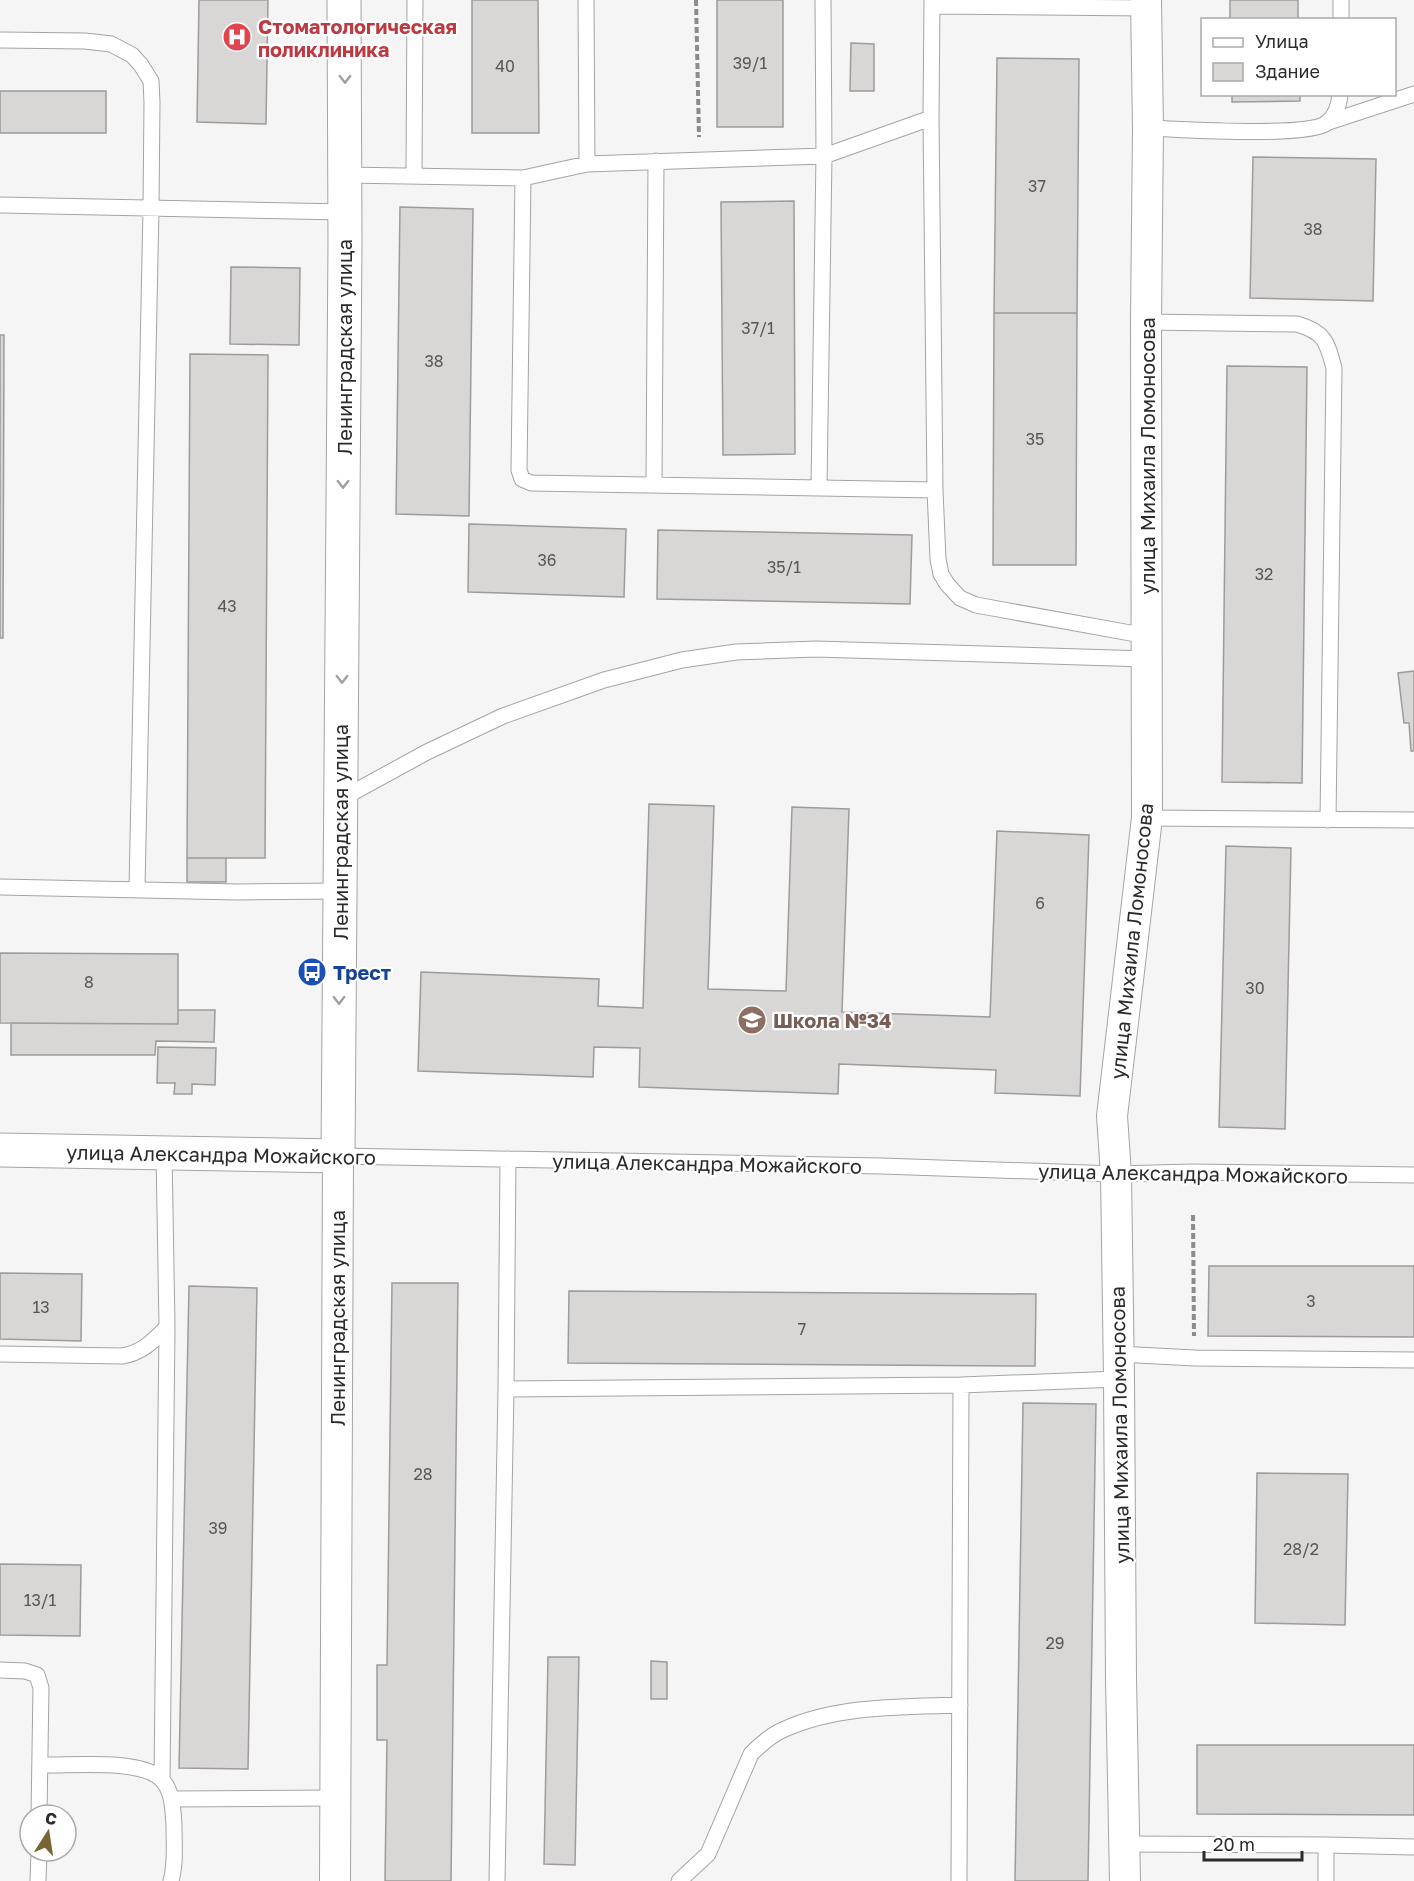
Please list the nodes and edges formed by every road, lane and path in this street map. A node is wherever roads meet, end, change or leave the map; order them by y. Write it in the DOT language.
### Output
graph roads {
  1 [pos="344,0"];
  2 [pos="415,0"];
  3 [pos="586,0"];
  4 [pos="696,0"];
  5 [pos="823,0"];
  6 [pos="1341,0"];
  7 [pos="932,3"];
  8 [pos="1146,4"];
  9 [pos="1341,18"];
  10 [pos="0,40"];
  11 [pos="1414,94"];
  12 [pos="1340,96"];
  13 [pos="931,118"];
  14 [pos="1326,123"];
  15 [pos="1148,128"];
  16 [pos="824,156"];
  17 [pos="699,160"];
  18 [pos="656,161"];
  19 [pos="587,164"];
  20 [pos="345,175"];
  21 [pos="414,176"];
  22 [pos="523,178"];
  23 [pos="0,205"];
  24 [pos="151,208"];
  25 [pos="345,212"];
  26 [pos="1146,322"];
  27 [pos="654,485"];
  28 [pos="819,488"];
  29 [pos="935,490"];
  30 [pos="1147,647"];
  31 [pos="341,800"];
  32 [pos="1147,818"];
  33 [pos="1328,820"];
  34 [pos="1414,820"];
  35 [pos="0,887"];
  36 [pos="137,889"];
  37 [pos="340,891"];
  38 [pos="0,1150"];
  39 [pos="164,1153"];
  40 [pos="338,1156"];
  41 [pos="508,1159"];
  42 [pos="1116,1174"];
  43 [pos="1414,1175"];
  44 [pos="1193,1215"];
  45 [pos="167,1327"];
  46 [pos="0,1354"];
  47 [pos="1195,1358"];
  48 [pos="1414,1360"];
  49 [pos="1119,1366"];
  50 [pos="961,1385"];
  51 [pos="506,1389"];
  52 [pos="0,1670"];
  53 [pos="960,1705"];
  54 [pos="40,1766"];
  55 [pos="162,1780"];
  56 [pos="172,1798"];
  57 [pos="335,1798"];
  58 [pos="39,1803"];
  59 [pos="1125,1844"];
  60 [pos="1326,1845"];
  61 [pos="1414,1847"];
  62 [pos="39,1863"];
  63 [pos="38,1881"];
  64 [pos="171,1881"];
  65 [pos="335,1881"];
  66 [pos="497,1881"];
  67 [pos="679,1881"];
  68 [pos="958,1881"];
  69 [pos="1125,1881"];
  70 [pos="1326,1881"];
  1 -- 20 [label="street, Ленинградская улица, one-way"];
  2 -- 21 [label="lane"];
  3 -- 19 [label="lane"];
  4 -- 17 [label="path"];
  5 -- 16 [label="lane"];
  6 -- 9 [label="lane"];
  7 -- 8 [label="lane"];
  7 -- 13 [label="lane"];
  8 -- 15 [label="street, улица Михаила Ломоносова"];
  10 -- 24 [label="lane"];
  11 -- 14 [label="lane"];
  12 -- 14 [label="lane"];
  13 -- 16 [label="lane"];
  13 -- 29 [label="lane"];
  14 -- 15 [label="lane"];
  15 -- 26 [label="street, улица Михаила Ломоносова"];
  16 -- 17 [label="lane"];
  16 -- 28 [label="lane"];
  17 -- 18 [label="lane"];
  18 -- 19 [label="lane"];
  18 -- 27 [label="lane"];
  19 -- 22 [label="lane"];
  20 -- 21 [label="lane"];
  20 -- 25 [label="street, Ленинградская улица"];
  21 -- 22 [label="lane"];
  22 -- 27 [label="lane"];
  23 -- 24 [label="lane"];
  24 -- 25 [label="lane"];
  24 -- 36 [label="lane"];
  25 -- 31 [label="street, Ленинградская улица, one-way"];
  26 -- 30 [label="street, улица Михаила Ломоносова"];
  26 -- 33 [label="lane"];
  27 -- 28 [label="lane"];
  28 -- 29 [label="lane"];
  29 -- 30 [label="lane"];
  30 -- 31 [label="lane"];
  30 -- 32 [label="street, улица Михаила Ломоносова"];
  31 -- 37 [label="street, Ленинградская улица"];
  32 -- 33 [label="lane"];
  32 -- 42 [label="street, улица Михаила Ломоносова"];
  33 -- 34 [label="lane"];
  35 -- 36 [label="lane"];
  36 -- 37 [label="lane"];
  37 -- 40 [label="street, Ленинградская улица, one-way"];
  38 -- 39 [label="street, улица Александра Можайского"];
  39 -- 40 [label="street, улица Александра Можайского"];
  39 -- 45 [label="lane"];
  40 -- 41 [label="lane, улица Александра Можайского"];
  40 -- 57 [label="street, Ленинградская улица"];
  41 -- 42 [label="lane, улица Александра Можайского"];
  41 -- 51 [label="lane"];
  42 -- 43 [label="lane, улица Александра Можайского"];
  42 -- 49 [label="street, улица Михаила Ломоносова"];
  44 -- 47 [label="path"];
  45 -- 46 [label="lane"];
  45 -- 55 [label="lane"];
  47 -- 48 [label="lane"];
  47 -- 49 [label="lane"];
  49 -- 50 [label="lane"];
  49 -- 59 [label="street, улица Михаила Ломоносова"];
  50 -- 51 [label="lane"];
  50 -- 53 [label="lane"];
  51 -- 66 [label="lane"];
  52 -- 54 [label="lane"];
  53 -- 67 [label="lane"];
  53 -- 68 [label="lane"];
  54 -- 55 [label="lane"];
  54 -- 58 [label="lane"];
  55 -- 56 [label="lane"];
  56 -- 57 [label="lane"];
  56 -- 64 [label="lane"];
  57 -- 65 [label="street, Ленинградская улица"];
  59 -- 60 [label="lane"];
  59 -- 69 [label="street, улица Михаила Ломоносова"];
  60 -- 61 [label="lane"];
  60 -- 70 [label="lane"];
  62 -- 63 [label="lane"];
}
